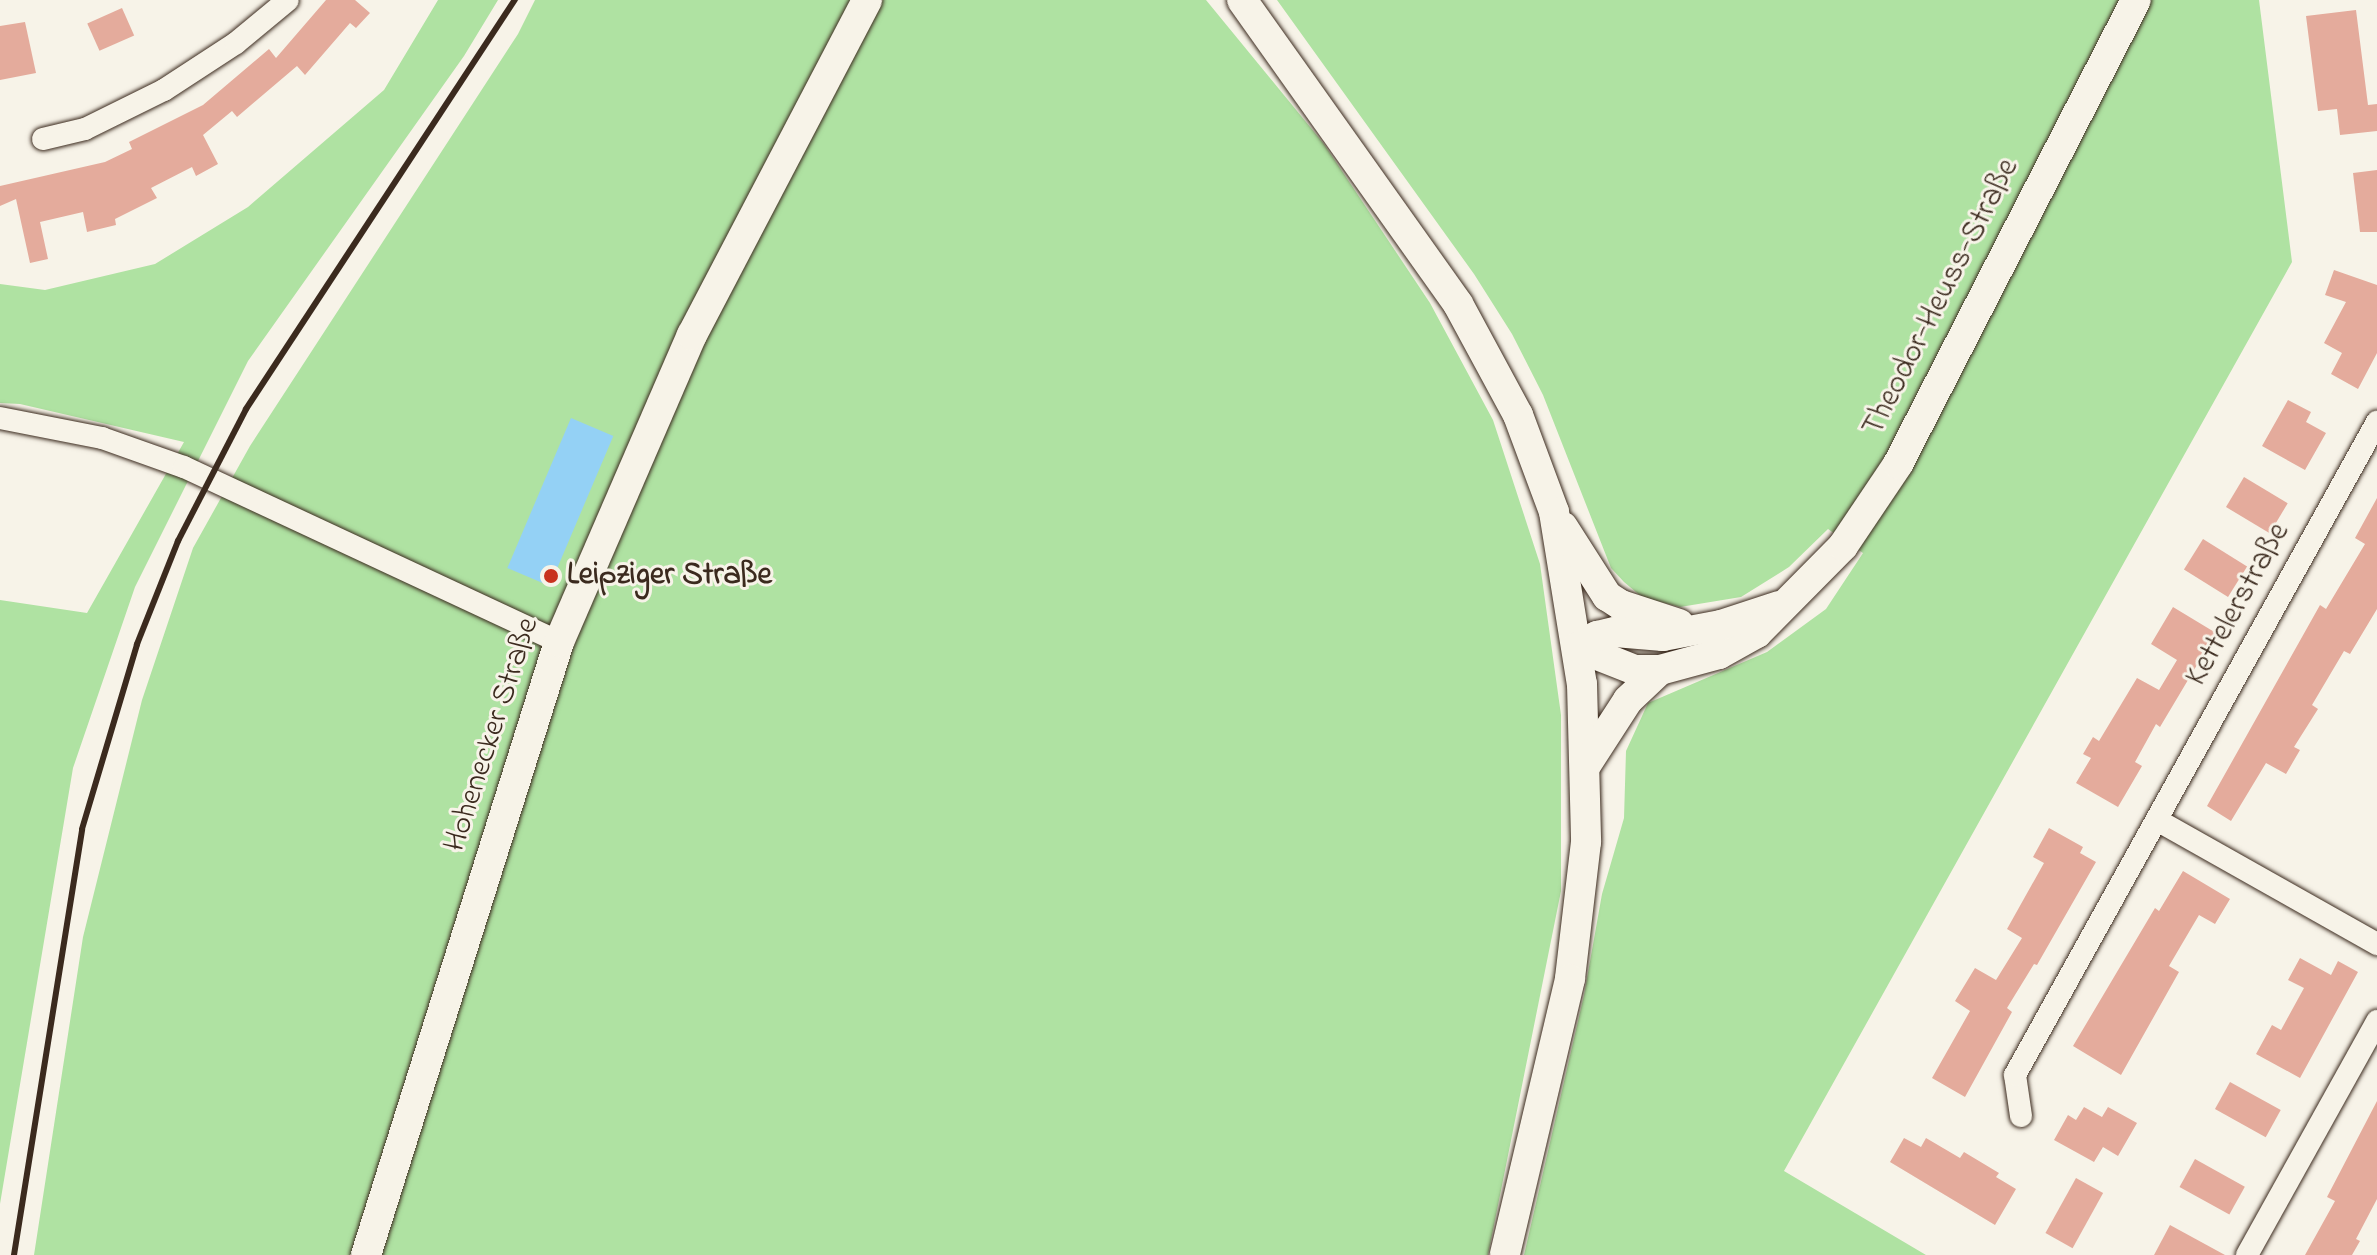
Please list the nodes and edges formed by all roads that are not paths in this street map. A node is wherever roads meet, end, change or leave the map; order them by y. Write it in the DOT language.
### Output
graph roads {
  1 [pos="288,0"];
  2 [pos="867,0"];
  3 [pos="1242,0"];
  4 [pos="2136,0"];
  5 [pos="43,139"];
  6 [pos="0,418"];
  7 [pos="2377,422"];
  8 [pos="1554,512"];
  9 [pos="1781,605"];
  10 [pos="1696,628"];
  11 [pos="559,642"];
  12 [pos="1577,647"];
  13 [pos="1660,670"];
  14 [pos="1586,765"];
  15 [pos="2157,820"];
  16 [pos="2377,944"];
  17 [pos="2377,1021"];
  18 [pos="2021,1116"];
  19 [pos="366,1255"];
  20 [pos="1505,1255"];
  21 [pos="2247,1255"];
  1 -- 5 [label="street"];
  2 -- 11 [label="street, Hohenecker Straße"];
  3 -- 8 [label="street"];
  4 -- 9 [label="street, Theodor-Heuss-Straße"];
  6 -- 11 [label="street"];
  7 -- 15 [label="street, Kettelerstraße"];
  8 -- 10 [label="street"];
  8 -- 12 [label="street"];
  9 -- 10 [label="street, Theodor-Heuss-Straße"];
  9 -- 13 [label="street, Theodor-Heuss-Straße"];
  10 -- 12 [label="street, Theodor-Heuss-Straße"];
  11 -- 19 [label="street, Hohenecker Straße"];
  12 -- 13 [label="street, Theodor-Heuss-Straße"];
  12 -- 14 [label="street"];
  13 -- 14 [label="street"];
  14 -- 20 [label="street"];
  15 -- 16 [label="street"];
  15 -- 18 [label="street, Kettelerstraße"];
  17 -- 21 [label="street"];
}
